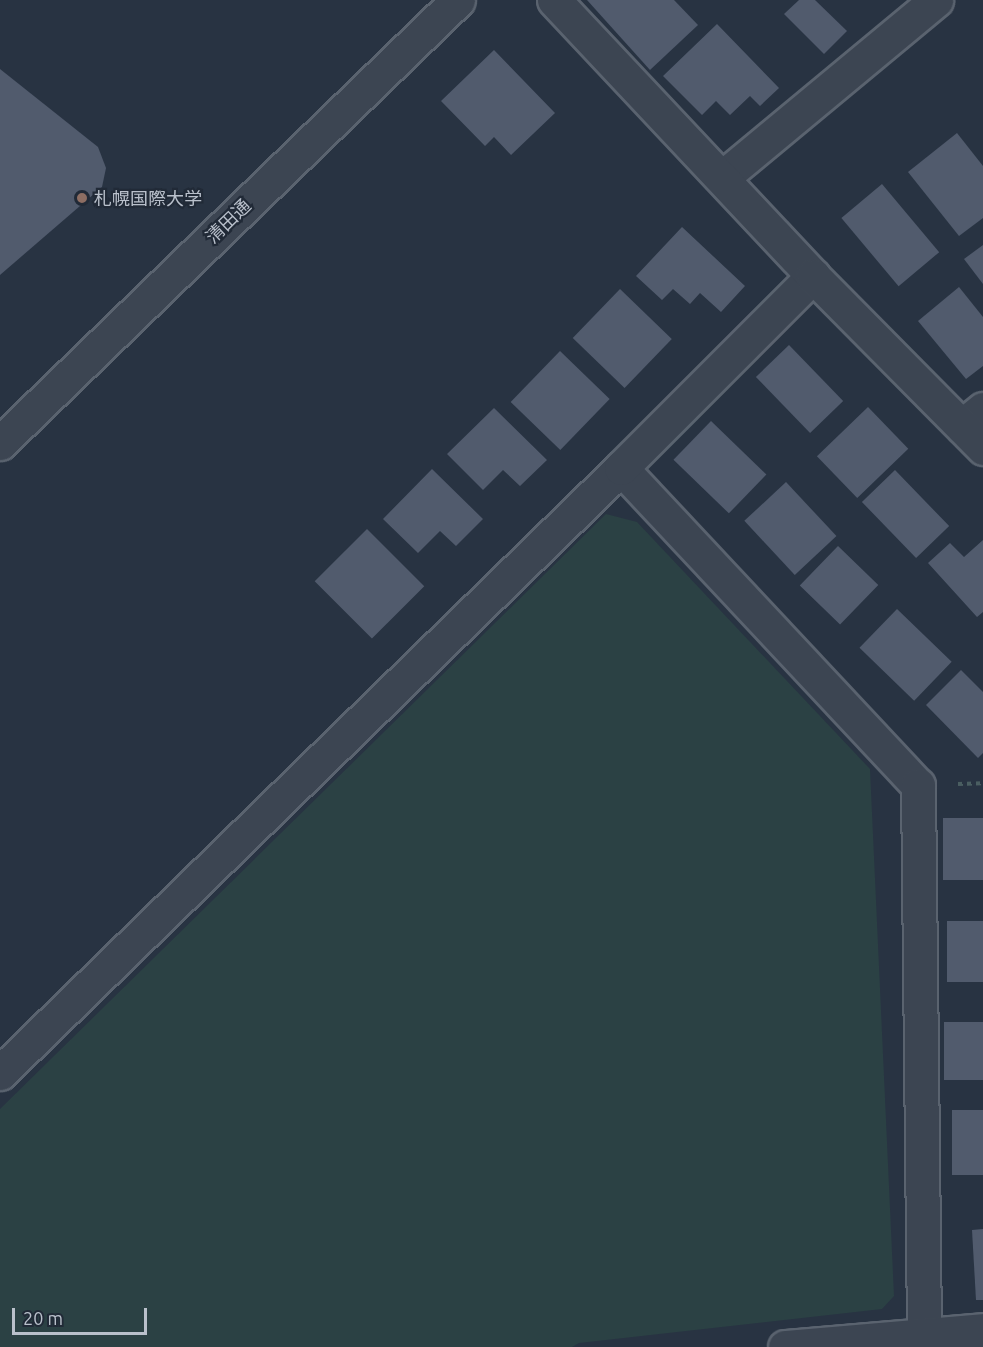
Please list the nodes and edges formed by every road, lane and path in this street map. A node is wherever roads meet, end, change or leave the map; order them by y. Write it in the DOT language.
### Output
graph roads {
  1 [pos="458,0"];
  2 [pos="554,0"];
  3 [pos="936,0"];
  4 [pos="723,177"];
  5 [pos="813,276"];
  6 [pos="976,427"];
  7 [pos="0,443"];
  8 [pos="621,468"];
  9 [pos="0,1073"];
  10 [pos="983,1330"];
  11 [pos="924,1333"];
  12 [pos="784,1347"];
  1 -- 7 [label="street, 清田通"];
  2 -- 4 [label="street"];
  3 -- 4 [label="street"];
  4 -- 5 [label="street"];
  5 -- 6 [label="street"];
  5 -- 8 [label="street"];
  8 -- 9 [label="street"];
  8 -- 11 [label="street"];
  10 -- 11 [label="street"];
  11 -- 12 [label="street"];
}
